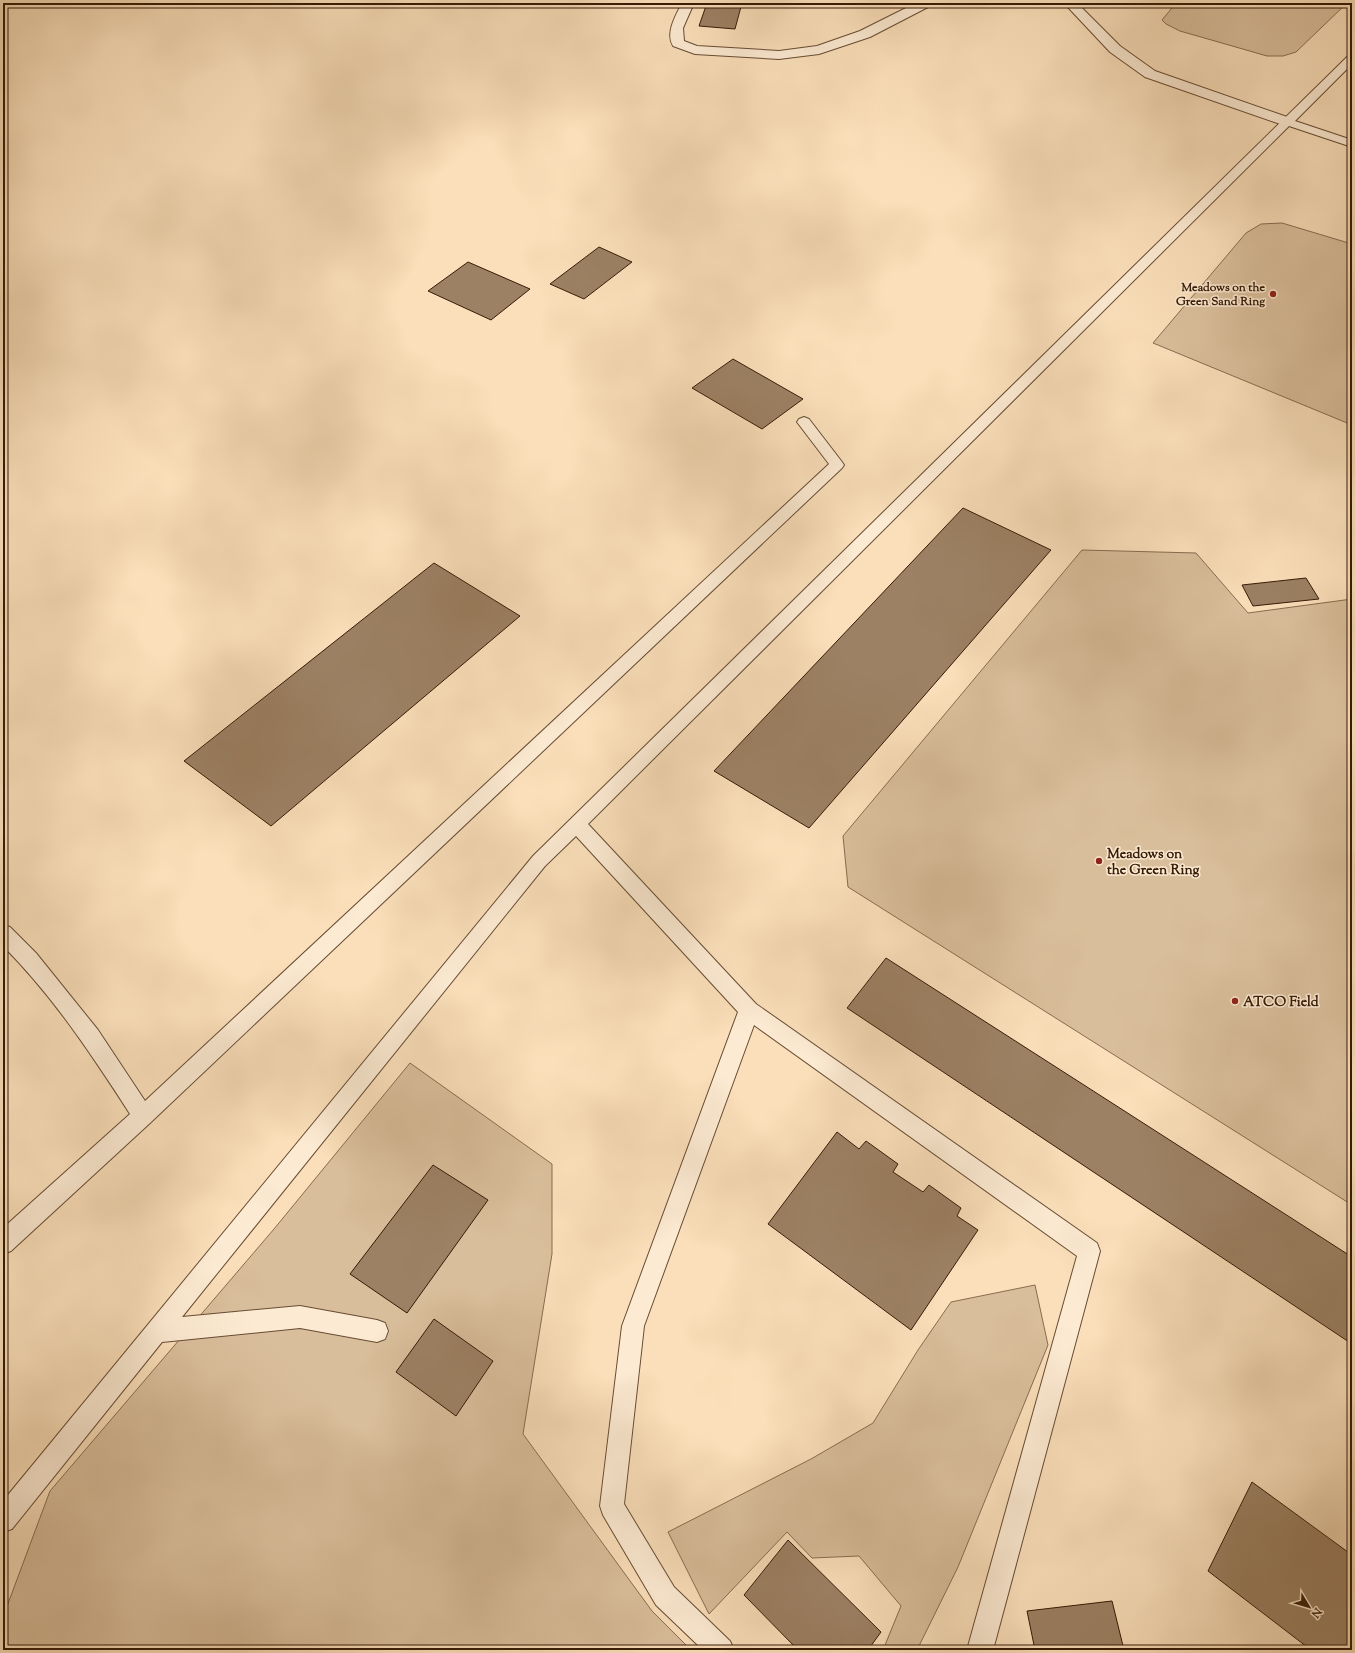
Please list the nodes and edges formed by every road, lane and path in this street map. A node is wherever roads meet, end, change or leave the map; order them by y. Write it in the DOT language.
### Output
graph roads {
  1 [pos="688,3"];
  2 [pos="926,3"];
  3 [pos="1070,3"];
  4 [pos="1352,58"];
  5 [pos="1288,122"];
  6 [pos="1352,144"];
  7 [pos="804,422"];
  8 [pos="576,824"];
  9 [pos="3,933"];
  10 [pos="749,1010"];
  11 [pos="143,1116"];
  12 [pos="3,1243"];
  13 [pos="158,1331"];
  14 [pos="377,1331"];
  15 [pos="3,1520"];
  16 [pos="721,1650"];
  17 [pos="980,1650"];
  1 -- 2 [label="street"];
  3 -- 5 [label="street"];
  4 -- 5 [label="lane"];
  5 -- 6 [label="lane"];
  5 -- 8 [label="lane"];
  7 -- 11 [label="lane"];
  8 -- 10 [label="lane"];
  8 -- 13 [label="lane"];
  9 -- 11 [label="lane"];
  10 -- 16 [label="lane"];
  10 -- 17 [label="lane"];
  11 -- 12 [label="lane"];
  13 -- 14 [label="lane"];
  13 -- 15 [label="lane"];
}
